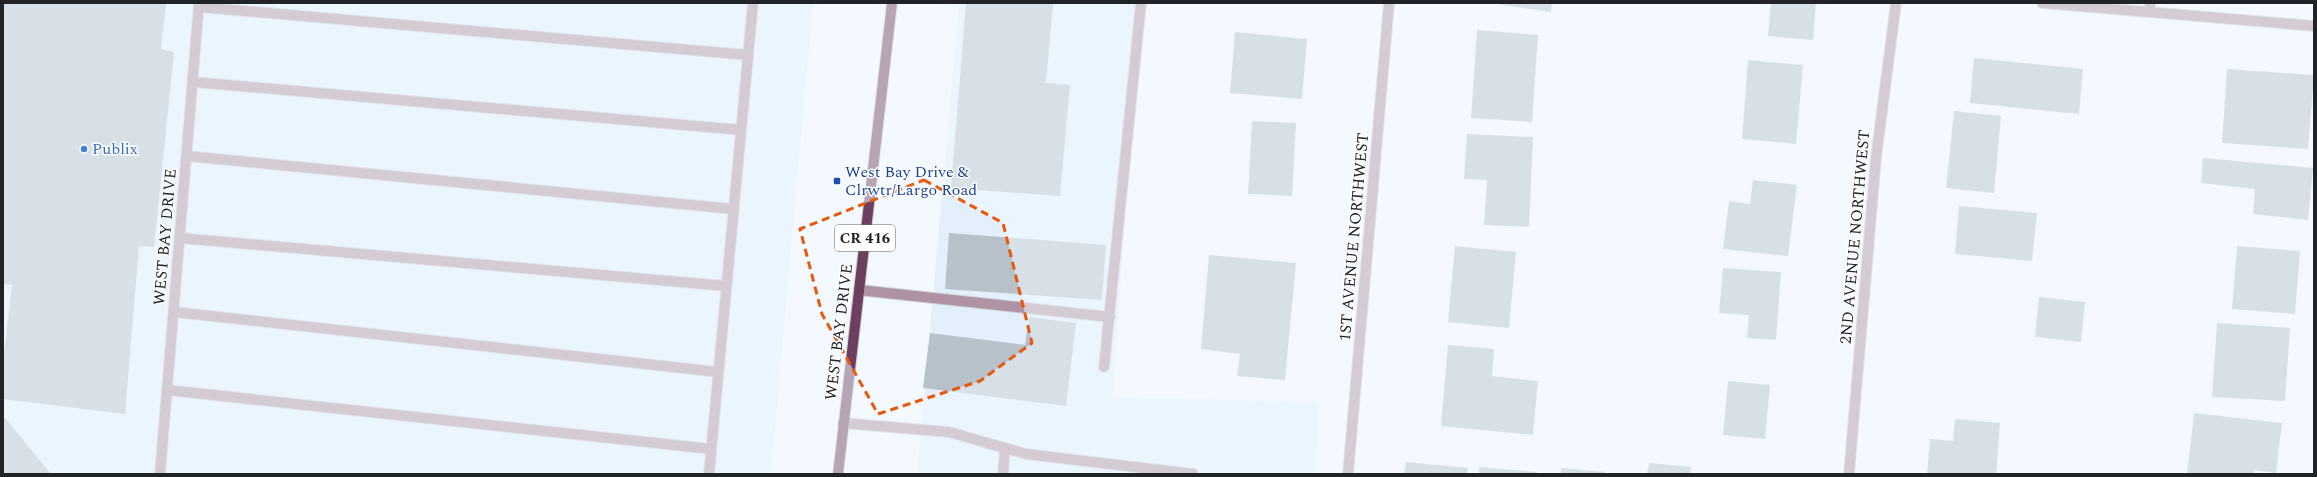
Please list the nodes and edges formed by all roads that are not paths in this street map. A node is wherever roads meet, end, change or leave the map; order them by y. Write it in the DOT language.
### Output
graph roads {
  1 [pos="753,3"];
  2 [pos="892,3"];
  3 [pos="1141,3"];
  4 [pos="1390,3"];
  5 [pos="1896,3"];
  6 [pos="2042,3"];
  7 [pos="199,5"];
  8 [pos="2149,8"];
  9 [pos="2314,26"];
  10 [pos="748,55"];
  11 [pos="193,82"];
  12 [pos="741,130"];
  13 [pos="187,156"];
  14 [pos="733,209"];
  15 [pos="180,238"];
  16 [pos="726,286"];
  17 [pos="858,290"];
  18 [pos="174,312"];
  19 [pos="1110,317"];
  20 [pos="1104,367"];
  21 [pos="718,372"];
  22 [pos="167,390"];
  23 [pos="843,423"];
  24 [pos="1005,448"];
  25 [pos="711,449"];
  26 [pos="160,474"];
  27 [pos="709,474"];
  28 [pos="838,474"];
  29 [pos="1003,474"];
  30 [pos="1193,474"];
  31 [pos="1348,474"];
  32 [pos="1849,474"];
  1 -- 10 [label="street"];
  2 -- 17 [label="main road, WEST BAY DRIVE / CR 416"];
  3 -- 19 [label="street"];
  4 -- 31 [label="street, 1ST AVENUE NORTHWEST"];
  5 -- 32 [label="street, 2ND AVENUE NORTHWEST"];
  6 -- 8 [label="street"];
  7 -- 10 [label="street"];
  7 -- 11 [label="street, WEST BAY DRIVE"];
  8 -- 9 [label="street"];
  10 -- 12 [label="street"];
  11 -- 12 [label="street"];
  11 -- 13 [label="street, WEST BAY DRIVE"];
  12 -- 14 [label="street"];
  13 -- 14 [label="street"];
  13 -- 15 [label="street, WEST BAY DRIVE"];
  14 -- 16 [label="street"];
  15 -- 16 [label="street"];
  15 -- 18 [label="street, WEST BAY DRIVE"];
  16 -- 21 [label="street"];
  17 -- 19 [label="street"];
  17 -- 23 [label="main road, WEST BAY DRIVE / CR 416"];
  18 -- 21 [label="street"];
  18 -- 22 [label="street, WEST BAY DRIVE"];
  19 -- 20 [label="street"];
  21 -- 25 [label="street"];
  22 -- 25 [label="street"];
  22 -- 26 [label="street, WEST BAY DRIVE"];
  23 -- 24 [label="street"];
  23 -- 28 [label="main road, WEST BAY DRIVE / CR 416"];
  24 -- 29 [label="street"];
  24 -- 30 [label="street"];
  25 -- 27 [label="street"];
}
